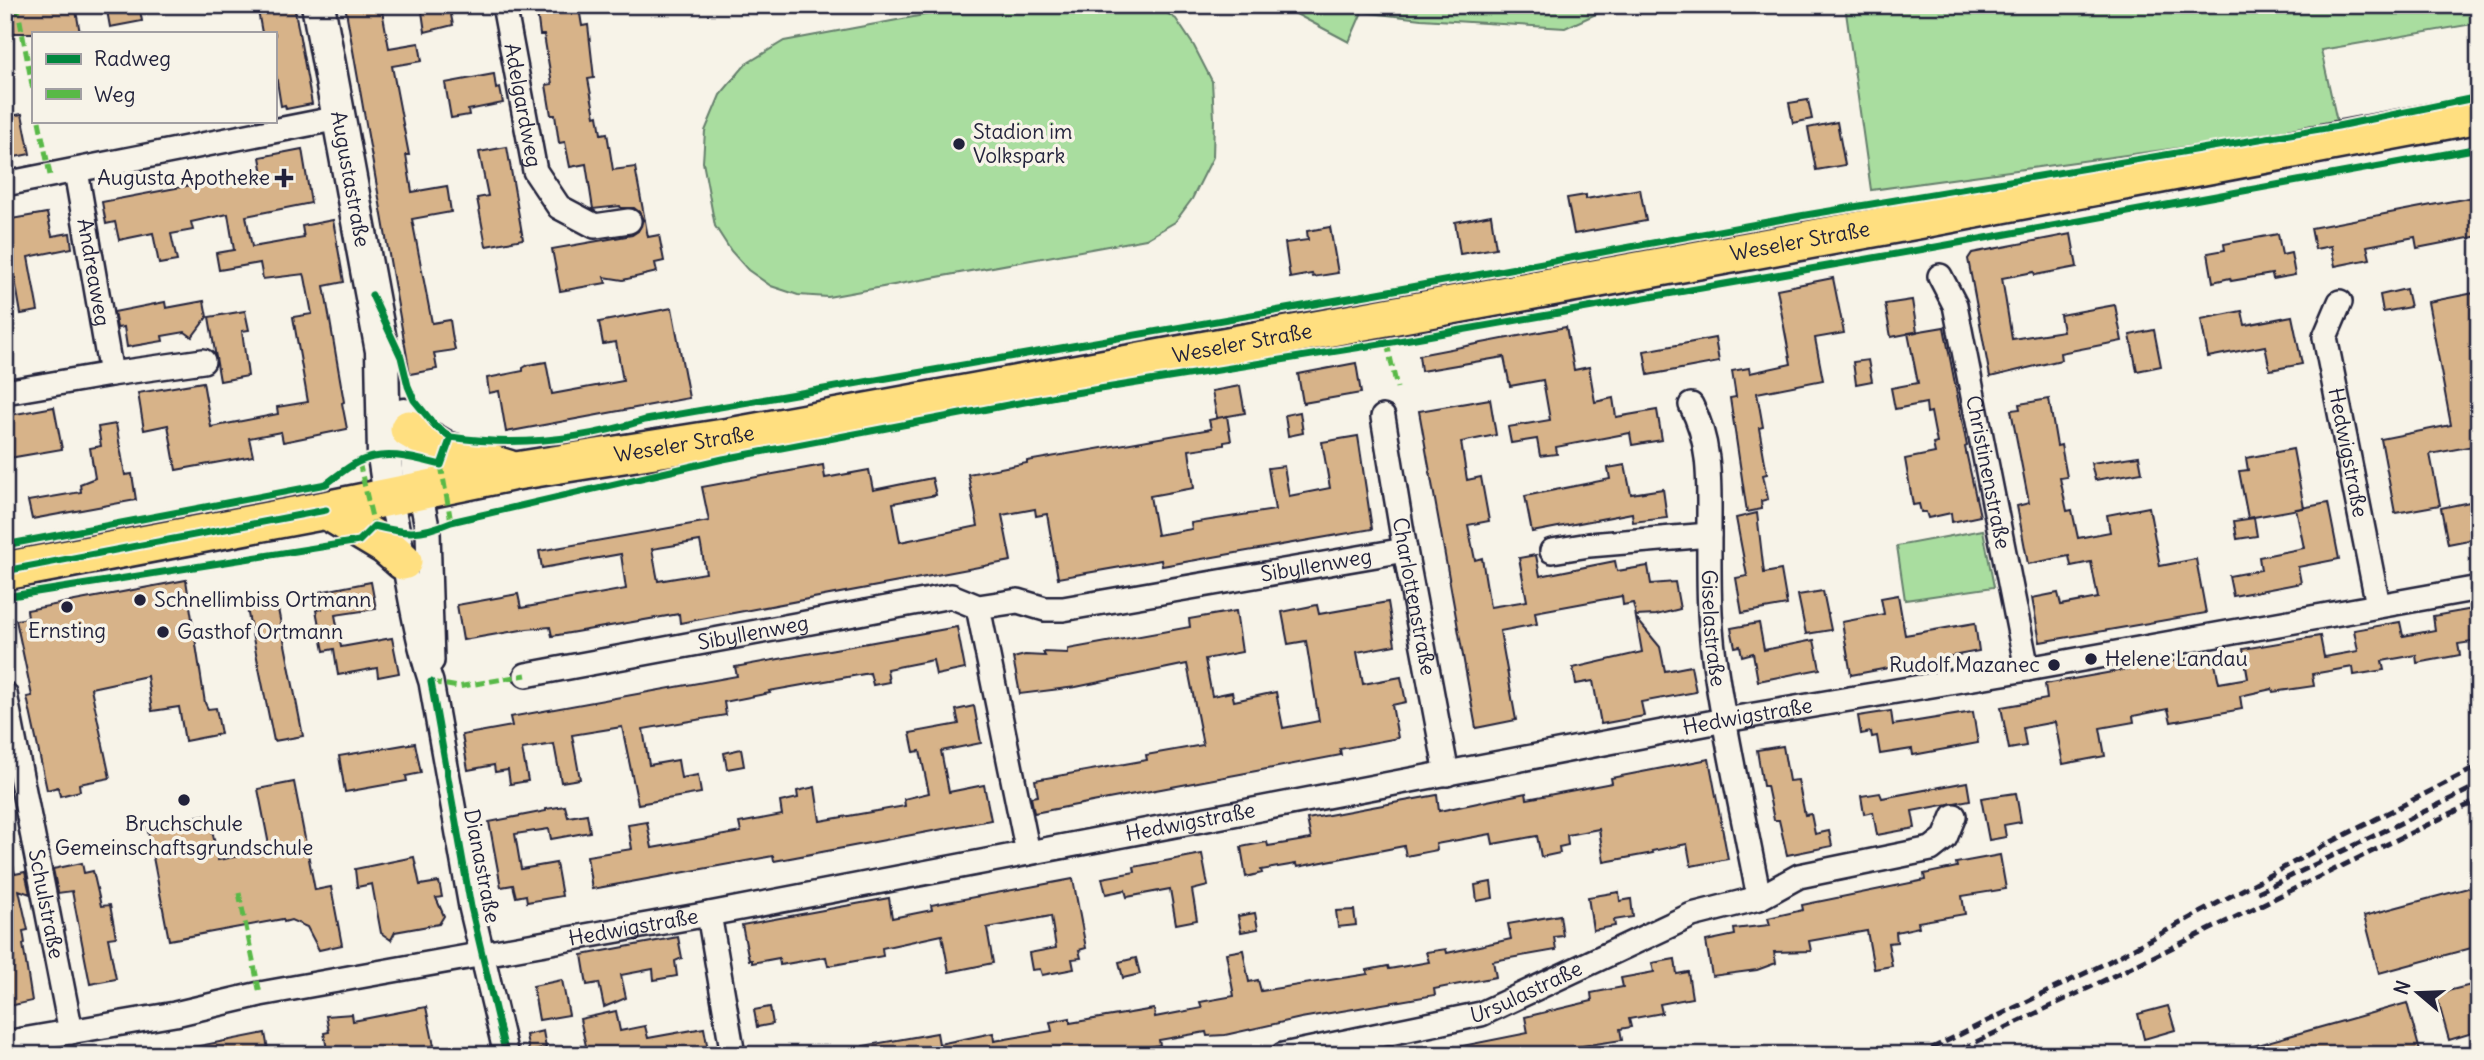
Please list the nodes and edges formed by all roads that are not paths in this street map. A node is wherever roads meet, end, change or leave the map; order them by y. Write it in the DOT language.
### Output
graph roads {
  1 [pos="318,5"];
  2 [pos="504,5"];
  3 [pos="2479,114"];
  4 [pos="339,118"];
  5 [pos="76,171"];
  6 [pos="5,184"];
  7 [pos="629,220"];
  8 [pos="1940,276"];
  9 [pos="2340,302"];
  10 [pos="382,351"];
  11 [pos="203,361"];
  12 [pos="111,374"];
  13 [pos="5,392"];
  14 [pos="1691,405"];
  15 [pos="1383,417"];
  16 [pos="409,429"];
  17 [pos="516,471"];
  18 [pos="405,494"];
  19 [pos="326,510"];
  20 [pos="1709,535"];
  21 [pos="1405,550"];
  22 [pos="1552,551"];
  23 [pos="403,561"];
  24 [pos="5,571"];
  25 [pos="2479,588"];
  26 [pos="2378,606"];
  27 [pos="978,607"];
  28 [pos="2027,669"];
  29 [pos="526,675"];
  30 [pos="431,682"];
  31 [pos="5,694"];
  32 [pos="1725,720"];
  33 [pos="1447,774"];
  34 [pos="1954,816"];
  35 [pos="1028,853"];
  36 [pos="1759,898"];
  37 [pos="709,914"];
  38 [pos="482,955"];
  39 [pos="71,1032"];
  40 [pos="5,1043"];
  41 [pos="506,1055"];
  42 [pos="733,1055"];
  43 [pos="1283,1055"];
  1 -- 4 [label="main road, Augustastraße"];
  2 -- 7 [label="street, Adelgardweg"];
  3 -- 17 [label="main road, Weseler Straße"];
  4 -- 5 [label="street"];
  4 -- 10 [label="main road, Augustastraße"];
  5 -- 6 [label="street"];
  5 -- 12 [label="street, Andreaweg"];
  8 -- 28 [label="street, Christinenstraße"];
  9 -- 26 [label="street, Hedwigstraße"];
  10 -- 16 [label="main road, Augustastraße"];
  10 -- 18 [label="main road, Augustastraße"];
  11 -- 12 [label="street"];
  12 -- 13 [label="street"];
  14 -- 20 [label="street, Giselastraße"];
  15 -- 21 [label="street, Charlottenstraße"];
  16 -- 17 [label="main road"];
  16 -- 18 [label="main road, Augustastraße"];
  17 -- 18 [label="main road, Weseler Straße"];
  18 -- 19 [label="main road, Weseler Straße"];
  18 -- 23 [label="street, Dianastraße"];
  18 -- 30 [label="street, Dianastraße"];
  19 -- 23 [label="main road"];
  19 -- 24 [label="main road, Weseler Straße"];
  20 -- 22 [label="street"];
  20 -- 32 [label="street, Giselastraße"];
  21 -- 27 [label="street, Sibyllenweg"];
  21 -- 33 [label="street, Charlottenstraße"];
  23 -- 30 [label="street, Dianastraße"];
  25 -- 26 [label="street, Hedwigstraße"];
  26 -- 28 [label="street, Hedwigstraße"];
  27 -- 29 [label="street, Sibyllenweg"];
  27 -- 35 [label="street"];
  28 -- 32 [label="street, Hedwigstraße"];
  30 -- 38 [label="street, Dianastraße"];
  31 -- 39 [label="street, Schulstraße"];
  32 -- 33 [label="street, Hedwigstraße"];
  32 -- 36 [label="street"];
  33 -- 35 [label="street, Hedwigstraße"];
  34 -- 36 [label="street, Ursulastraße"];
  35 -- 37 [label="street, Hedwigstraße"];
  36 -- 43 [label="street, Ursulastraße"];
  37 -- 38 [label="street, Hedwigstraße"];
  37 -- 42 [label="street"];
  38 -- 39 [label="street, Hedwigstraße"];
  38 -- 41 [label="street, Dianastraße"];
  39 -- 40 [label="street, Hedwigstraße"];
}
